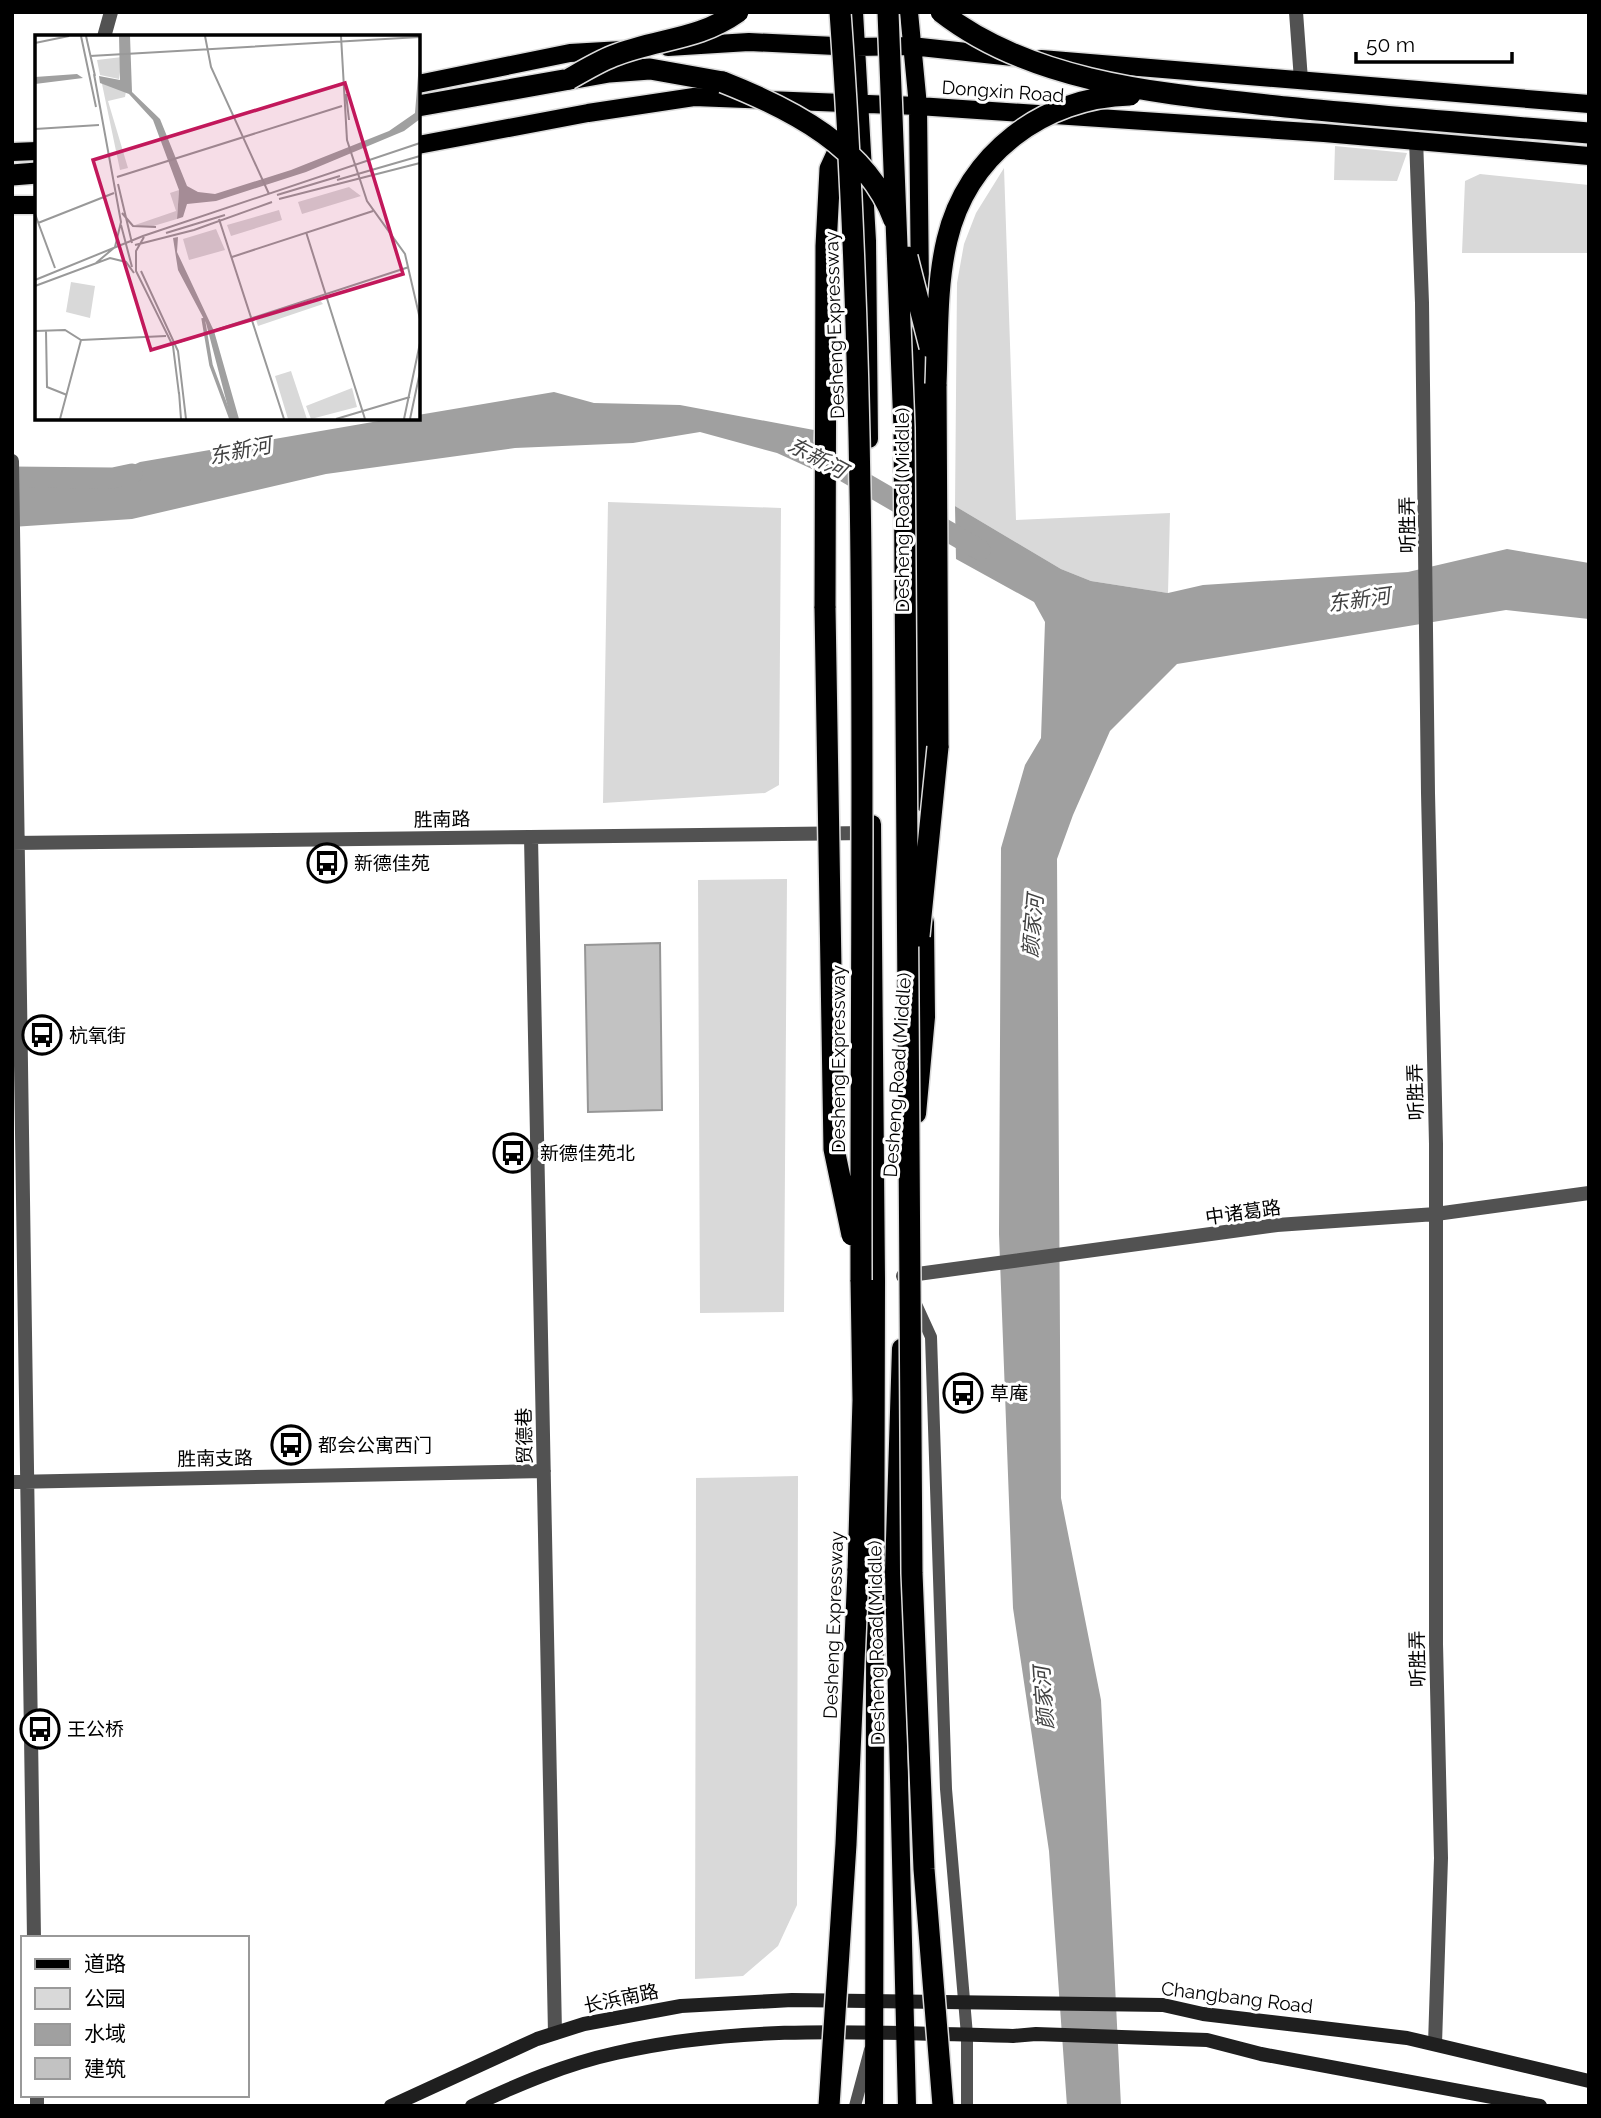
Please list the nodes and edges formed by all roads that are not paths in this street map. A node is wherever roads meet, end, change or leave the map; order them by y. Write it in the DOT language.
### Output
graph roads {
  1 [pos="111,12"];
  2 [pos="738,12"];
  3 [pos="840,12"];
  4 [pos="854,12"];
  5 [pos="888,12"];
  6 [pos="909,12"];
  7 [pos="941,12"];
  8 [pos="1296,12"];
  9 [pos="105,35"];
  10 [pos="911,46"];
  11 [pos="856,47"];
  12 [pos="569,79"];
  13 [pos="1301,80"];
  14 [pos="420,84"];
  15 [pos="1168,94"];
  16 [pos="1589,104"];
  17 [pos="420,106"];
  18 [pos="859,106"];
  19 [pos="918,106"];
  20 [pos="1589,133"];
  21 [pos="1416,139"];
  22 [pos="420,145"];
  23 [pos="35,151"];
  24 [pos="12,152"];
  25 [pos="1589,156"];
  26 [pos="35,173"];
  27 [pos="12,174"];
  28 [pos="12,205"];
  29 [pos="35,205"];
  30 [pos="936,384"];
  31 [pos="12,461"];
  32 [pos="14,512"];
  33 [pos="872,833"];
  34 [pos="531,837"];
  35 [pos="16,843"];
  36 [pos="908,1042"];
  37 [pos="1589,1194"];
  38 [pos="1436,1214"];
  39 [pos="903,1276"];
  40 [pos="861,1280"];
  41 [pos="544,1471"];
  42 [pos="19,1482"];
  43 [pos="34,1936"];
  44 [pos="875,2001"];
  45 [pos="906,2002"];
  46 [pos="965,2003"];
  47 [pos="875,2033"];
  48 [pos="555,2034"];
  49 [pos="907,2034"];
  50 [pos="967,2035"];
  51 [pos="1435,2044"];
  52 [pos="1589,2081"];
  53 [pos="391,2106"];
  54 [pos="472,2106"];
  55 [pos="829,2106"];
  56 [pos="855,2106"];
  57 [pos="874,2106"];
  58 [pos="907,2106"];
  59 [pos="943,2106"];
  60 [pos="967,2106"];
  61 [pos="1540,2106"];
  1 -- 9 [label="street"];
  2 -- 12 [label="highway, bridge"];
  3 -- 40 [label="highway, Desheng Expressway, bridge"];
  4 -- 11 [label="main road, Desheng Road (Middle)"];
  5 -- 36 [label="highway, bridge"];
  6 -- 10 [label="main road, Desheng Road (Middle)"];
  7 -- 15 [label="highway, bridge"];
  8 -- 13 [label="street"];
  10 -- 11 [label="main road, Dongxin Road"];
  10 -- 13 [label="main road, Dongxin Road"];
  10 -- 19 [label="main road, Desheng Road (Middle)"];
  11 -- 14 [label="main road, Dongxin Road"];
  11 -- 18 [label="main road, Desheng Road (Middle)"];
  12 -- 17 [label="highway"];
  12 -- 30 [label="highway, bridge"];
  13 -- 16 [label="main road, Dongxin Road"];
  15 -- 20 [label="highway, bridge"];
  15 -- 30 [label="highway, bridge"];
  18 -- 19 [label="main road, Dongxin Road"];
  18 -- 22 [label="main road, Dongxin Road"];
  18 -- 33 [label="main road, Desheng Road (Middle)"];
  18 -- 40 [label="highway, bridge"];
  19 -- 21 [label="main road, Dongxin Road"];
  19 -- 39 [label="main road, Desheng Road (Middle)"];
  21 -- 25 [label="main road, Dongxin Road"];
  21 -- 38 [label="street, 听胜弄"];
  23 -- 24 [label="main road"];
  26 -- 27 [label="highway"];
  28 -- 29 [label="main road"];
  30 -- 36 [label="highway, bridge"];
  31 -- 32 [label="street"];
  32 -- 35 [label="street"];
  33 -- 34 [label="street, 胜南路"];
  33 -- 44 [label="main road, Desheng Road (Middle)"];
  34 -- 35 [label="street, 胜南路"];
  34 -- 41 [label="street, 贸德巷"];
  35 -- 42 [label="street"];
  36 -- 59 [label="highway, bridge"];
  37 -- 38 [label="street, 中诸葛路"];
  38 -- 39 [label="street, 中诸葛路"];
  38 -- 51 [label="street, 听胜弄"];
  39 -- 45 [label="main road, Desheng Road (Middle)"];
  39 -- 46 [label="lane"];
  40 -- 55 [label="highway, Desheng Expressway, bridge"];
  41 -- 42 [label="street, 胜南支路"];
  41 -- 48 [label="street, 贸德巷"];
  42 -- 43 [label="street"];
  44 -- 45 [label="main road, Changbang Road"];
  44 -- 47 [label="main road, Desheng Road (Middle)"];
  44 -- 48 [label="main road, 长浜南路"];
  45 -- 46 [label="main road, Changbang Road"];
  45 -- 49 [label="main road, Desheng Road (Middle)"];
  46 -- 50 [label="lane"];
  46 -- 51 [label="main road, Changbang Road"];
  47 -- 49 [label="main road"];
  47 -- 54 [label="main road"];
  47 -- 56 [label="lane"];
  47 -- 57 [label="main road, Desheng Road (Middle)"];
  48 -- 53 [label="main road, 长浜南路"];
  49 -- 50 [label="main road"];
  49 -- 58 [label="main road, Desheng Road (Middle)"];
  50 -- 60 [label="lane"];
  50 -- 61 [label="main road"];
  51 -- 52 [label="main road, Changbang Road"];
}
